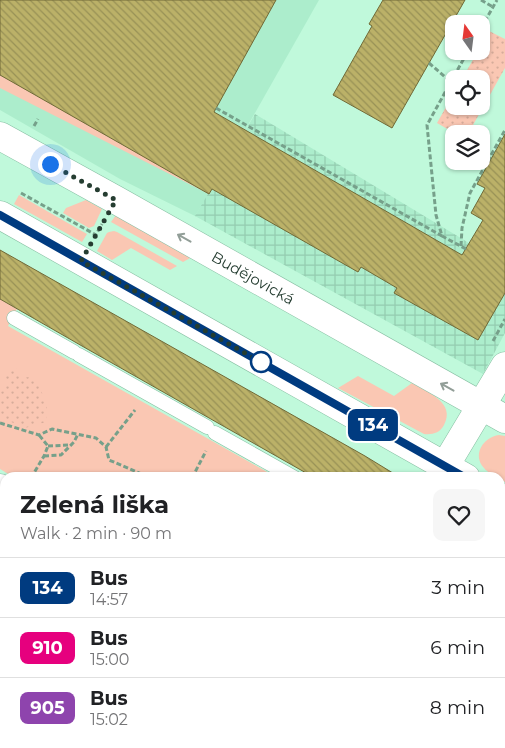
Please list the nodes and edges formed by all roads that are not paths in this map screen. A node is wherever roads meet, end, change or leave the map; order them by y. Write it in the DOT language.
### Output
graph roads {
  1 [pos="0,136"];
  2 [pos="0,215"];
  3 [pos="14,318"];
  4 [pos="505,366"];
  5 [pos="481,406"];
  6 [pos="505,419"];
  7 [pos="284,472"];
  8 [pos="456,472"];
  5 -- 1 [label="street, Budějovická, one-way"];
  2 -- 8 [label="street"];
  3 -- 7 [label="lane"];
  4 -- 5 [label="street"];
  5 -- 6 [label="street, Budějovická"];
  5 -- 8 [label="street"];
}
